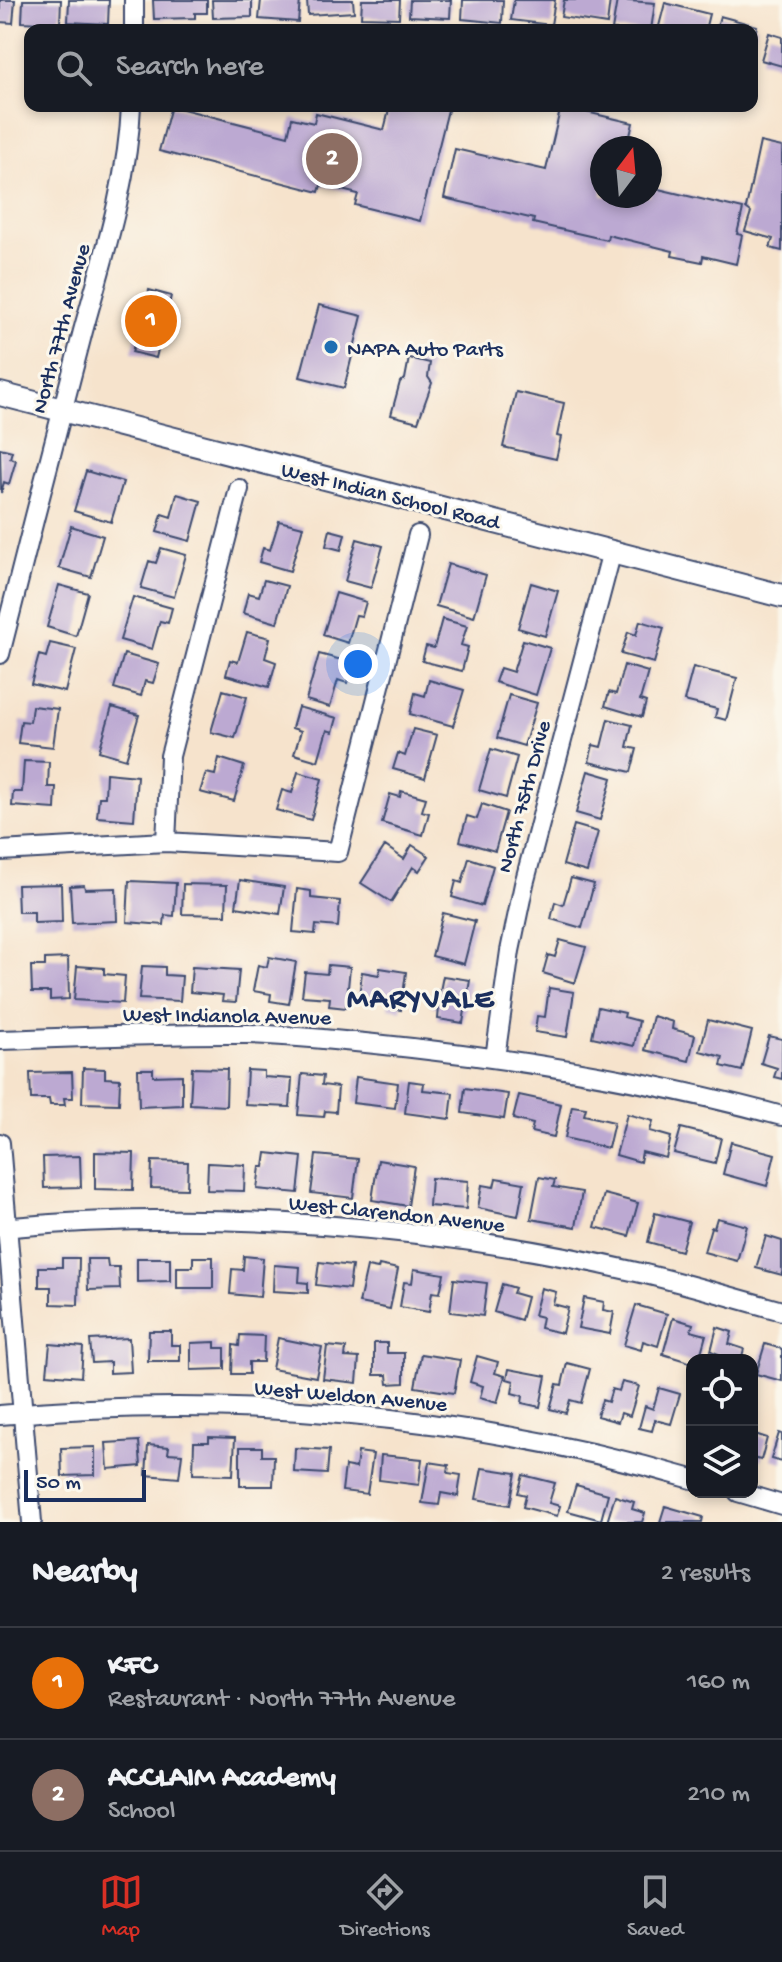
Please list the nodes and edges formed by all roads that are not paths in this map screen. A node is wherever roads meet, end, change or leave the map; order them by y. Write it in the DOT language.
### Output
graph roads {
  1 [pos="134,0"];
  2 [pos="134,24"];
  3 [pos="131,112"];
  4 [pos="0,394"];
  5 [pos="62,410"];
  6 [pos="239,489"];
  7 [pos="418,535"];
  8 [pos="612,551"];
  9 [pos="782,596"];
  10 [pos="0,654"];
  11 [pos="166,842"];
  12 [pos="0,851"];
  13 [pos="0,1040"];
  14 [pos="495,1058"];
  15 [pos="782,1116"];
  16 [pos="0,1143"];
  17 [pos="3,1228"];
  18 [pos="782,1311"];
  19 [pos="22,1413"];
  20 [pos="0,1415"];
  21 [pos="686,1477"];
  22 [pos="758,1498"];
  23 [pos="782,1505"];
  24 [pos="32,1522"];
  1 -- 2 [label="street"];
  3 -- 5 [label="street, North 77th Avenue"];
  4 -- 5 [label="main road, West Indian School Road"];
  5 -- 8 [label="main road, West Indian School Road"];
  5 -- 10 [label="street, North 77th Avenue"];
  6 -- 11 [label="street"];
  7 -- 11 [label="street"];
  8 -- 9 [label="main road, West Indian School Road"];
  8 -- 14 [label="street, North 75th Drive"];
  11 -- 12 [label="street"];
  13 -- 14 [label="street, West Indianola Avenue"];
  14 -- 15 [label="street, West Indianola Avenue"];
  16 -- 17 [label="street"];
  17 -- 18 [label="street, West Clarendon Avenue"];
  17 -- 19 [label="street"];
  19 -- 20 [label="street, West Weldon Avenue"];
  19 -- 21 [label="street, West Weldon Avenue"];
  19 -- 24 [label="street"];
  22 -- 23 [label="street"];
}
